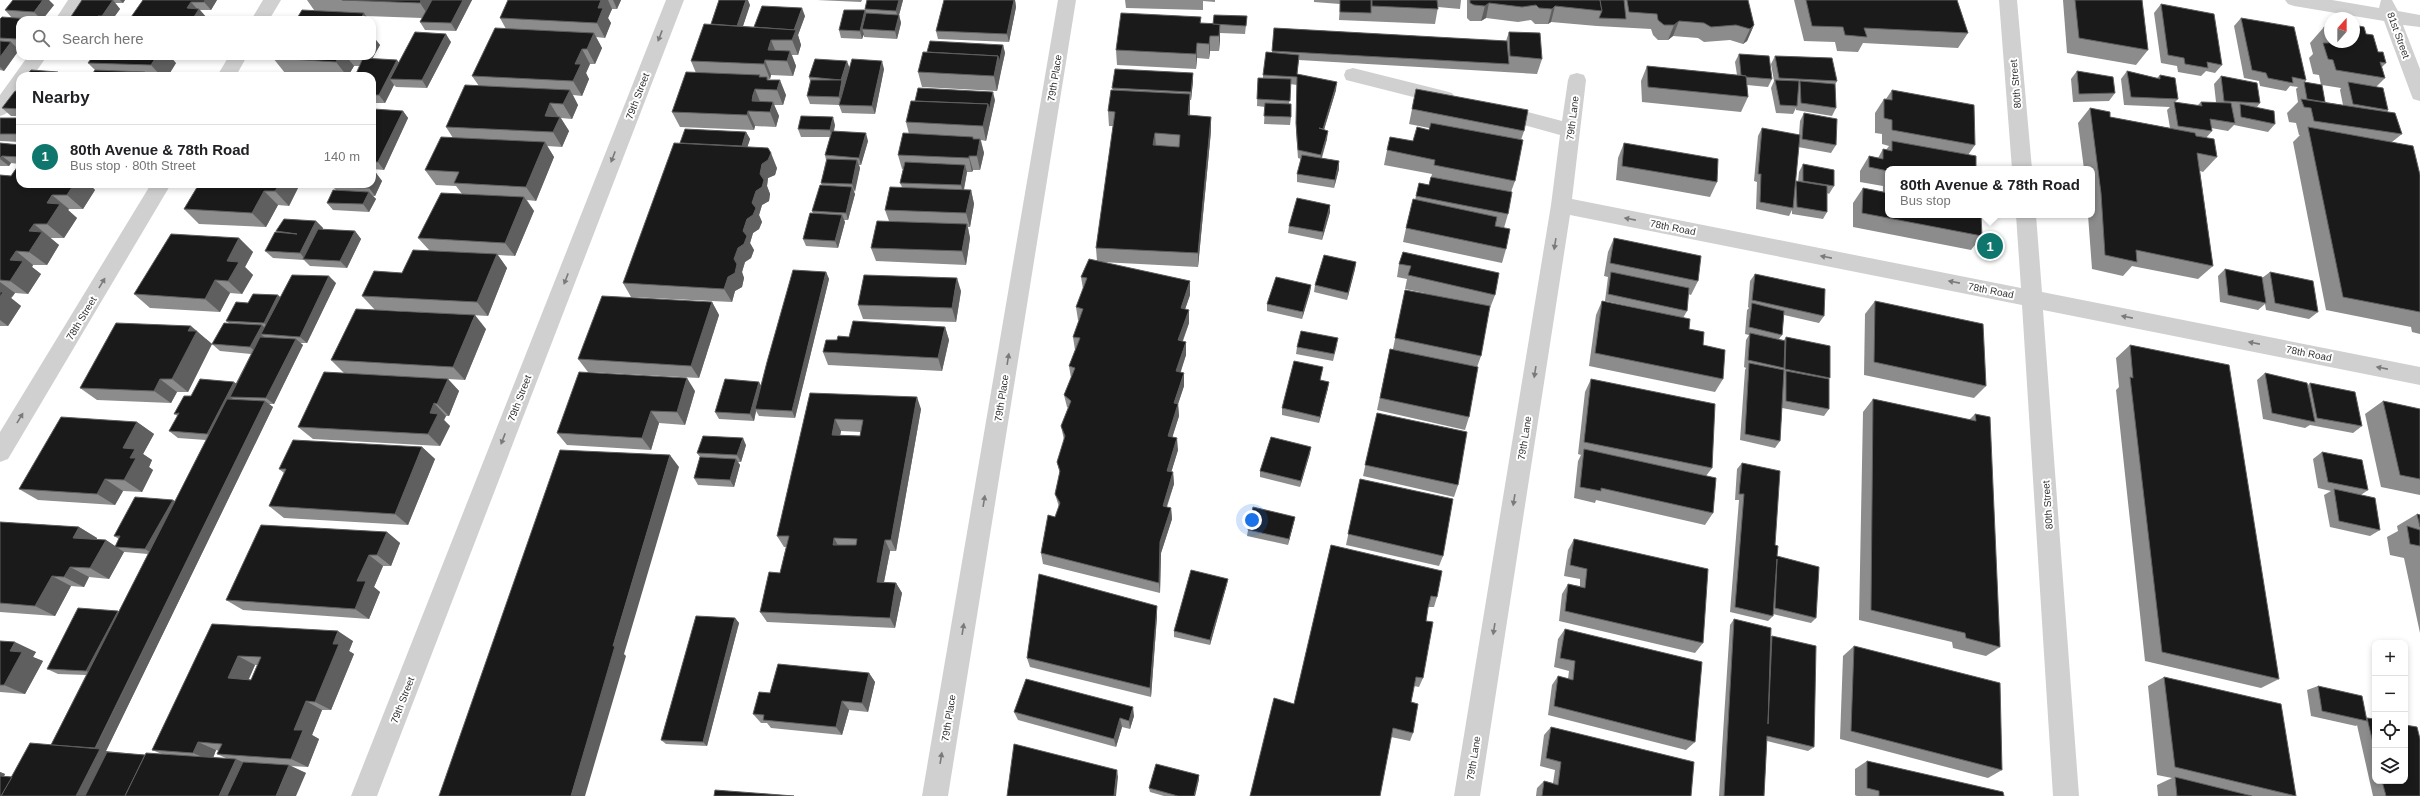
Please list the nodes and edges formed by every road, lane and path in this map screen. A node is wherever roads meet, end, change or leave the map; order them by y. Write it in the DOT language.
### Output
graph roads {
  1 [pos="78,0"];
  2 [pos="272,0"];
  3 [pos="675,0"];
  4 [pos="1067,0"];
  5 [pos="2008,0"];
  6 [pos="2294,0"];
  7 [pos="2389,8"];
  8 [pos="67,16"];
  9 [pos="262,16"];
  10 [pos="2420,21"];
  11 [pos="35,60"];
  12 [pos="236,60"];
  13 [pos="27,72"];
  14 [pos="228,72"];
  15 [pos="1353,75"];
  16 [pos="1577,80"];
  17 [pos="16,87"];
  18 [pos="2420,94"];
  19 [pos="1461,102"];
  20 [pos="1484,107"];
  21 [pos="0,109"];
  22 [pos="1570,130"];
  23 [pos="2022,166"];
  24 [pos="159,188"];
  25 [pos="1561,205"];
  26 [pos="2026,218"];
  27 [pos="2033,298"];
  28 [pos="2420,376"];
  29 [pos="0,452"];
  30 [pos="364,796"];
  31 [pos="935,796"];
  32 [pos="1467,796"];
  33 [pos="2066,796"];
  1 -- 8 [label="street"];
  2 -- 9 [label="street"];
  3 -- 30 [label="street, 79th Street, one-way"];
  31 -- 4 [label="street, 79th Place, one-way"];
  5 -- 23 [label="street, 80th Street"];
  6 -- 7 [label="street"];
  7 -- 10 [label="street"];
  7 -- 18 [label="street, 81st Street"];
  11 -- 13 [label="street"];
  12 -- 14 [label="street"];
  15 -- 19 [label="street"];
  16 -- 22 [label="street, 79th Lane"];
  17 -- 21 [label="street"];
  20 -- 22 [label="street"];
  22 -- 25 [label="street, 79th Lane"];
  29 -- 24 [label="street, 78th Street, one-way"];
  27 -- 25 [label="street, 78th Road, one-way"];
  25 -- 32 [label="street, 79th Lane, one-way"];
  26 -- 27 [label="street, 80th Street"];
  28 -- 27 [label="street, 78th Road, one-way"];
  27 -- 33 [label="street, 80th Street"];
}
